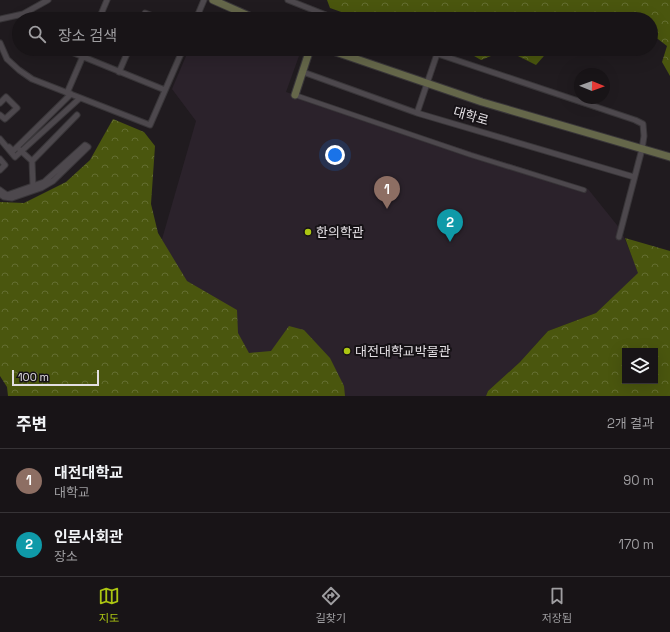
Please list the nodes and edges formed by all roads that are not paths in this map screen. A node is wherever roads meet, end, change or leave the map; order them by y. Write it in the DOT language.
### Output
graph roads {
  1 [pos="48,0"];
  2 [pos="107,0"];
  3 [pos="204,0"];
  4 [pos="213,0"];
  5 [pos="288,0"];
  6 [pos="30,12"];
  7 [pos="102,12"];
  8 [pos="199,12"];
  9 [pos="240,12"];
  10 [pos="312,12"];
  11 [pos="12,18"];
  12 [pos="0,19"];
  13 [pos="0,43"];
  14 [pos="79,56"];
  15 [pos="126,56"];
  16 [pos="180,56"];
  17 [pos="308,56"];
  18 [pos="348,56"];
  19 [pos="436,56"];
  20 [pos="443,56"];
  21 [pos="83,58"];
  22 [pos="119,72"];
  23 [pos="303,72"];
  24 [pos="427,83"];
  25 [pos="165,90"];
  26 [pos="69,94"];
  27 [pos="295,95"];
  28 [pos="80,98"];
  29 [pos="0,103"];
  30 [pos="417,113"];
  31 [pos="0,115"];
  32 [pos="78,115"];
  33 [pos="0,136"];
  34 [pos="0,139"];
  35 [pos="19,149"];
  36 [pos="642,149"];
  37 [pos="670,157"];
  38 [pos="0,159"];
  39 [pos="32,161"];
  40 [pos="0,170"];
  41 [pos="634,177"];
  42 [pos="33,186"];
  43 [pos="0,190"];
  44 [pos="584,190"];
  45 [pos="0,194"];
  46 [pos="619,237"];
  1 -- 6 [label="street"];
  2 -- 7 [label="street"];
  3 -- 8 [label="street"];
  4 -- 9 [label="main road"];
  5 -- 10 [label="street"];
  11 -- 12 [label="street"];
  13 -- 26 [label="street"];
  14 -- 21 [label="street"];
  15 -- 22 [label="street"];
  16 -- 25 [label="street"];
  17 -- 23 [label="main road"];
  18 -- 24 [label="main road, 대학로"];
  19 -- 24 [label="street"];
  20 -- 36 [label="street"];
  21 -- 22 [label="street"];
  21 -- 26 [label="street"];
  22 -- 25 [label="street"];
  23 -- 27 [label="main road"];
  23 -- 30 [label="street, 대학로"];
  24 -- 30 [label="street"];
  24 -- 36 [label="main road, 대학로"];
  25 -- 28 [label="street"];
  26 -- 28 [label="street"];
  26 -- 35 [label="street"];
  27 -- 44 [label="street"];
  28 -- 35 [label="street"];
  29 -- 31 [label="street"];
  30 -- 41 [label="street, 대학로"];
  32 -- 39 [label="street"];
  33 -- 35 [label="street"];
  34 -- 35 [label="street"];
  35 -- 39 [label="street"];
  36 -- 37 [label="main road, 대학로"];
  36 -- 41 [label="street"];
  38 -- 40 [label="street"];
  39 -- 42 [label="street"];
  41 -- 46 [label="street"];
  42 -- 43 [label="street"];
  42 -- 45 [label="street"];
}
